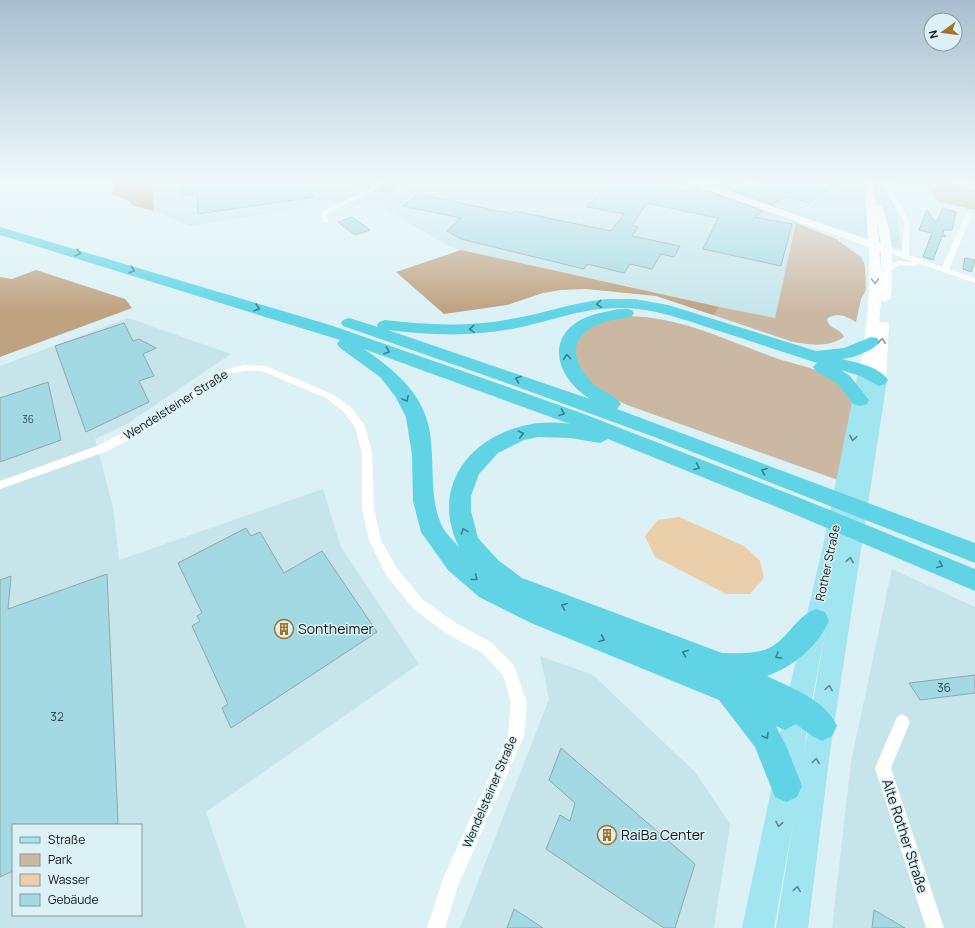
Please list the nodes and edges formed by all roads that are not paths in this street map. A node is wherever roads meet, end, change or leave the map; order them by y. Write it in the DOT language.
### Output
graph roads {
  1 [pos="818,225"];
  2 [pos="872,225"];
  3 [pos="883,225"];
  4 [pos="907,225"];
  5 [pos="965,225"];
  6 [pos="0,230"];
  7 [pos="873,244"];
  8 [pos="885,249"];
  9 [pos="905,257"];
  10 [pos="874,262"];
  11 [pos="928,264"];
  12 [pos="887,269"];
  13 [pos="944,271"];
  14 [pos="975,281"];
  15 [pos="256,293"];
  16 [pos="328,323"];
  17 [pos="871,342"];
  18 [pos="816,361"];
  19 [pos="870,377"];
  20 [pos="860,400"];
  21 [pos="660,442"];
  22 [pos="0,485"];
  23 [pos="799,496"];
  24 [pos="975,553"];
  25 [pos="975,580"];
  26 [pos="816,621"];
  27 [pos="722,677"];
  28 [pos="796,713"];
  29 [pos="902,722"];
  30 [pos="822,726"];
  31 [pos="786,786"];
  32 [pos="436,928"];
  33 [pos="758,928"];
  34 [pos="792,928"];
  35 [pos="935,928"];
  1 -- 7 [label="main road"];
  1 -- 10 [label="main road"];
  2 -- 7 [label="main road, Rother Straße"];
  3 -- 8 [label="main road, Rother Straße"];
  4 -- 9 [label="street"];
  5 -- 13 [label="street"];
  6 -- 16 [label="highway, one-way"];
  7 -- 8 [label="main road"];
  7 -- 10 [label="main road, Rother Straße"];
  8 -- 9 [label="street"];
  8 -- 12 [label="main road, Rother Straße"];
  9 -- 11 [label="street"];
  10 -- 17 [label="main road, Rother Straße, one-way"];
  11 -- 12 [label="street"];
  11 -- 13 [label="street"];
  19 -- 12 [label="main road, Rother Straße, one-way"];
  13 -- 14 [label="street"];
  15 -- 16 [label="highway"];
  18 -- 16 [label="highway, one-way"];
  16 -- 21 [label="highway"];
  16 -- 27 [label="highway, one-way"];
  17 -- 18 [label="highway"];
  17 -- 19 [label="main road, Rother Straße"];
  18 -- 19 [label="highway"];
  18 -- 20 [label="highway"];
  21 -- 18 [label="highway, one-way"];
  19 -- 20 [label="main road, Rother Straße"];
  30 -- 19 [label="main road, Rother Straße, one-way"];
  20 -- 26 [label="main road, Rother Straße, one-way"];
  21 -- 23 [label="highway"];
  27 -- 21 [label="highway, one-way"];
  22 -- 32 [label="street, Wendelsteiner Straße"];
  23 -- 24 [label="highway"];
  23 -- 25 [label="highway, one-way"];
  26 -- 27 [label="highway, one-way"];
  26 -- 28 [label="main road, Rother Straße"];
  27 -- 28 [label="highway"];
  27 -- 31 [label="highway, one-way"];
  28 -- 30 [label="highway"];
  28 -- 31 [label="main road, Rother Straße"];
  29 -- 35 [label="street, Alte Rother Straße"];
  34 -- 30 [label="main road, Rother Straße, one-way"];
  31 -- 33 [label="main road, Rother Straße, one-way"];
}
